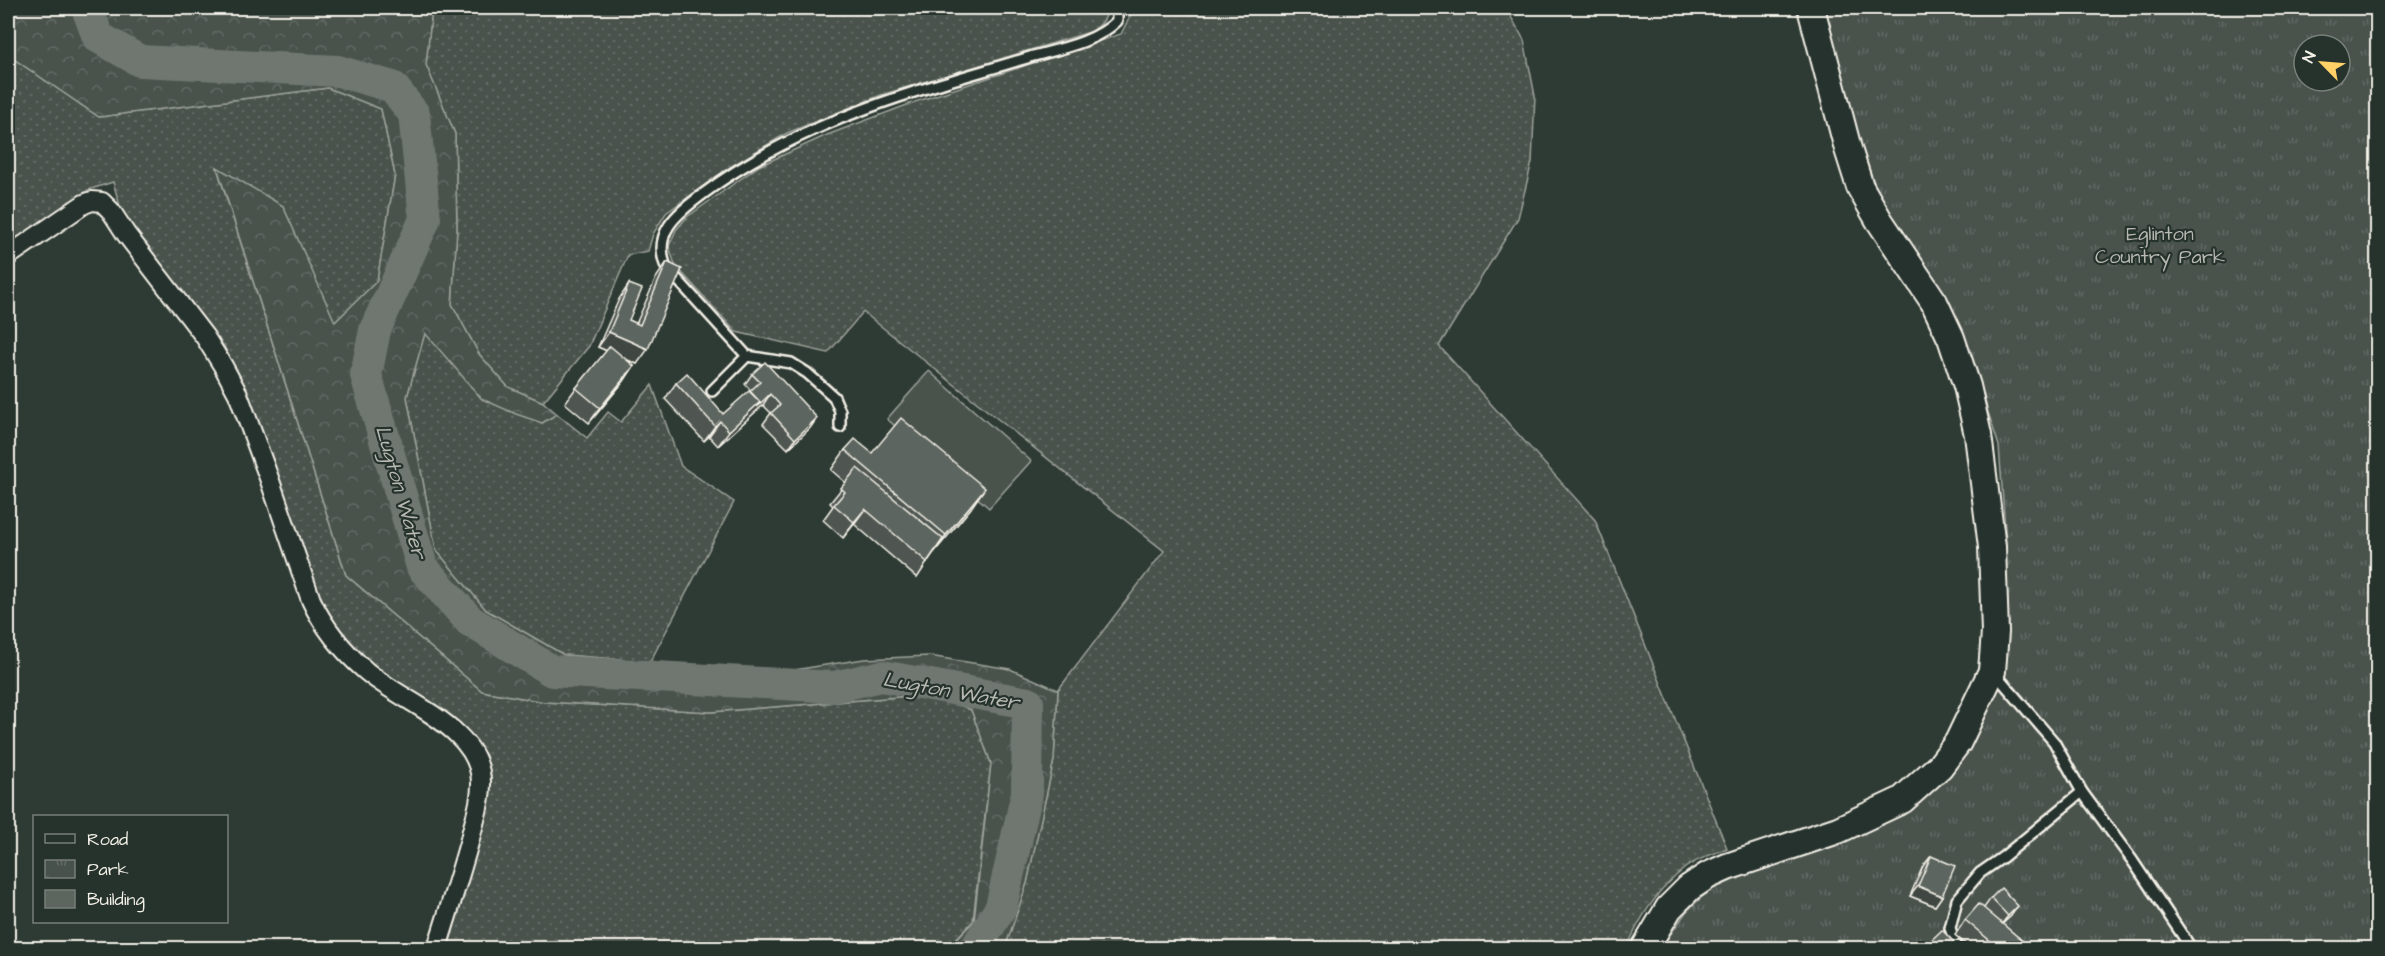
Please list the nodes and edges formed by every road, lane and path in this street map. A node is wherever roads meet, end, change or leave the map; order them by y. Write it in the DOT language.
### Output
graph roads {
  1 [pos="1117,8"];
  2 [pos="1810,8"];
  3 [pos="8,256"];
  4 [pos="747,356"];
  5 [pos="712,391"];
  6 [pos="840,427"];
  7 [pos="1992,670"];
  8 [pos="2082,792"];
  9 [pos="437,948"];
  10 [pos="1645,948"];
  11 [pos="1957,948"];
  12 [pos="2191,948"];
  1 -- 4 [label="lane"];
  2 -- 7 [label="main road"];
  3 -- 9 [label="street"];
  4 -- 5 [label="lane"];
  4 -- 6 [label="lane"];
  7 -- 8 [label="lane"];
  7 -- 10 [label="main road"];
  8 -- 11 [label="lane"];
  8 -- 12 [label="lane"];
}
